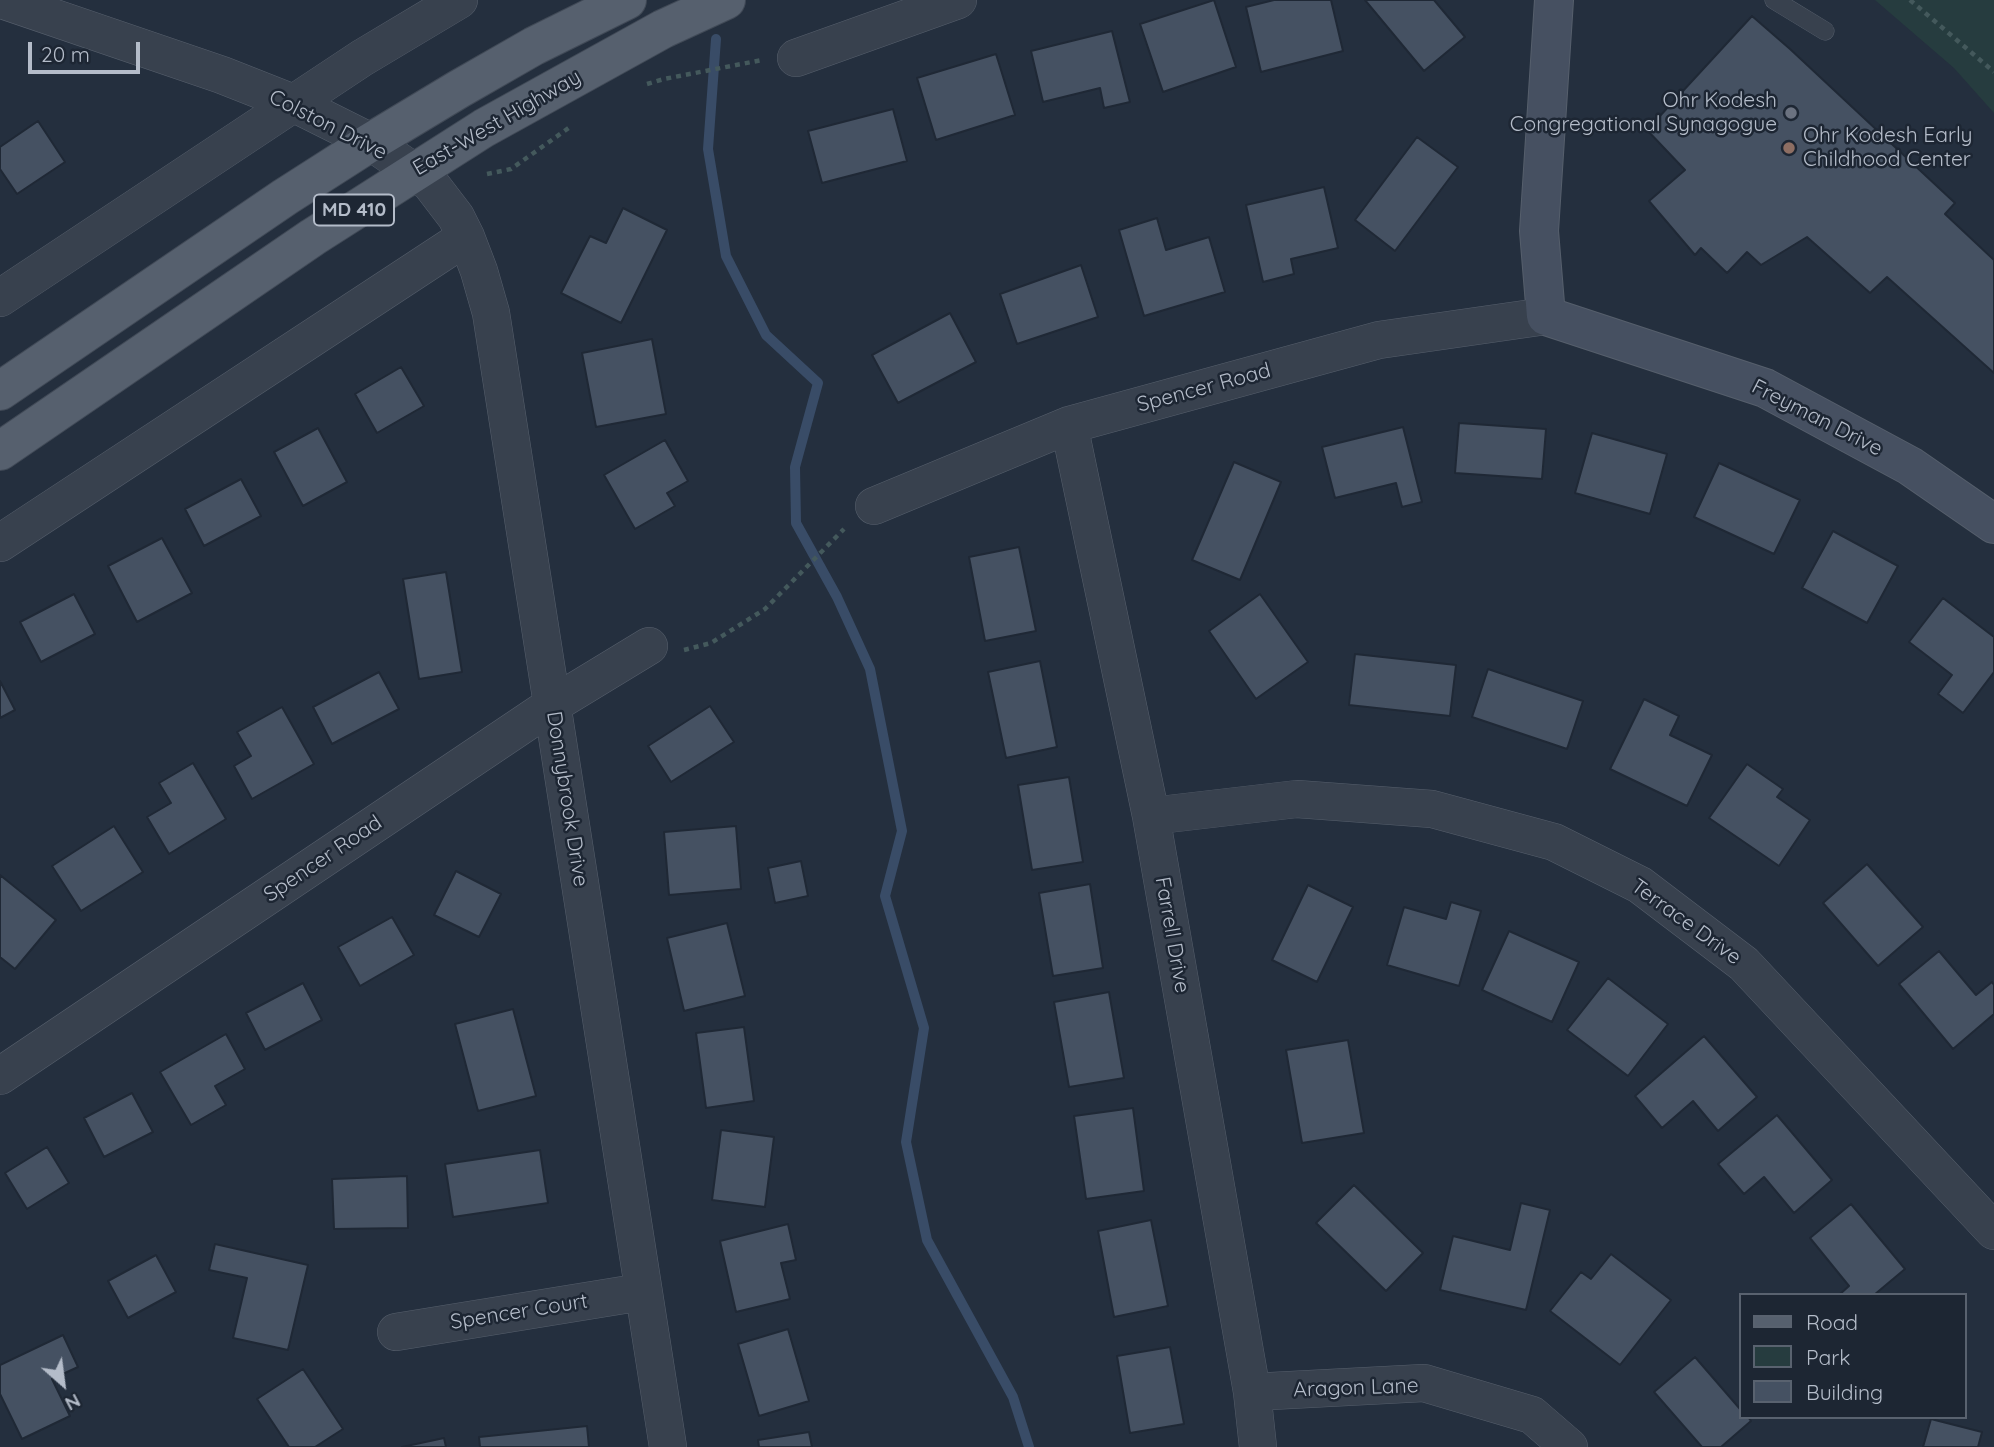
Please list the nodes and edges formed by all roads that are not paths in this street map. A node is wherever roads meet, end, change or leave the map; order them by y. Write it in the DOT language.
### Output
graph roads {
  1 [pos="2,0"];
  2 [pos="460,0"];
  3 [pos="627,0"];
  4 [pos="726,0"];
  5 [pos="958,0"];
  6 [pos="1554,0"];
  7 [pos="1774,0"];
  8 [pos="1825,31"];
  9 [pos="796,58"];
  10 [pos="293,103"];
  11 [pos="372,142"];
  12 [pos="414,172"];
  13 [pos="466,237"];
  14 [pos="0,298"];
  15 [pos="1546,316"];
  16 [pos="0,391"];
  17 [pos="1069,425"];
  18 [pos="0,451"];
  19 [pos="860,516"];
  20 [pos="1994,524"];
  21 [pos="0,543"];
  22 [pos="649,646"];
  23 [pos="552,705"];
  24 [pos="1151,816"];
  25 [pos="0,1076"];
  26 [pos="1994,1231"];
  27 [pos="642,1292"];
  28 [pos="396,1332"];
  29 [pos="1252,1392"];
  30 [pos="668,1447"];
  31 [pos="1258,1447"];
  32 [pos="1569,1447"];
  1 -- 10 [label="street, Colston Drive"];
  2 -- 10 [label="street"];
  3 -- 11 [label="main road, MD 410"];
  4 -- 12 [label="main road, East-West Highway / MD 410"];
  5 -- 9 [label="street"];
  6 -- 15 [label="street"];
  7 -- 8 [label="lane"];
  10 -- 11 [label="street, Colston Drive"];
  10 -- 14 [label="street"];
  11 -- 12 [label="street, Colston Drive"];
  11 -- 16 [label="main road, MD 410"];
  12 -- 13 [label="street, Donnybrook Drive"];
  12 -- 18 [label="main road, East-West Highway / MD 410"];
  13 -- 21 [label="street"];
  13 -- 23 [label="street, Donnybrook Drive"];
  15 -- 17 [label="street, Spencer Road"];
  15 -- 20 [label="street, Freyman Drive"];
  17 -- 19 [label="street, Spencer Road"];
  17 -- 24 [label="street, Farrell Drive"];
  22 -- 23 [label="street, Spencer Road"];
  23 -- 25 [label="street, Spencer Road"];
  23 -- 27 [label="street, Donnybrook Drive"];
  24 -- 26 [label="street, Terrace Drive"];
  24 -- 29 [label="street, Farrell Drive"];
  27 -- 28 [label="street, Spencer Court"];
  27 -- 30 [label="street, Donnybrook Drive"];
  29 -- 31 [label="street, Farrell Drive"];
  29 -- 32 [label="street, Aragon Lane"];
}
